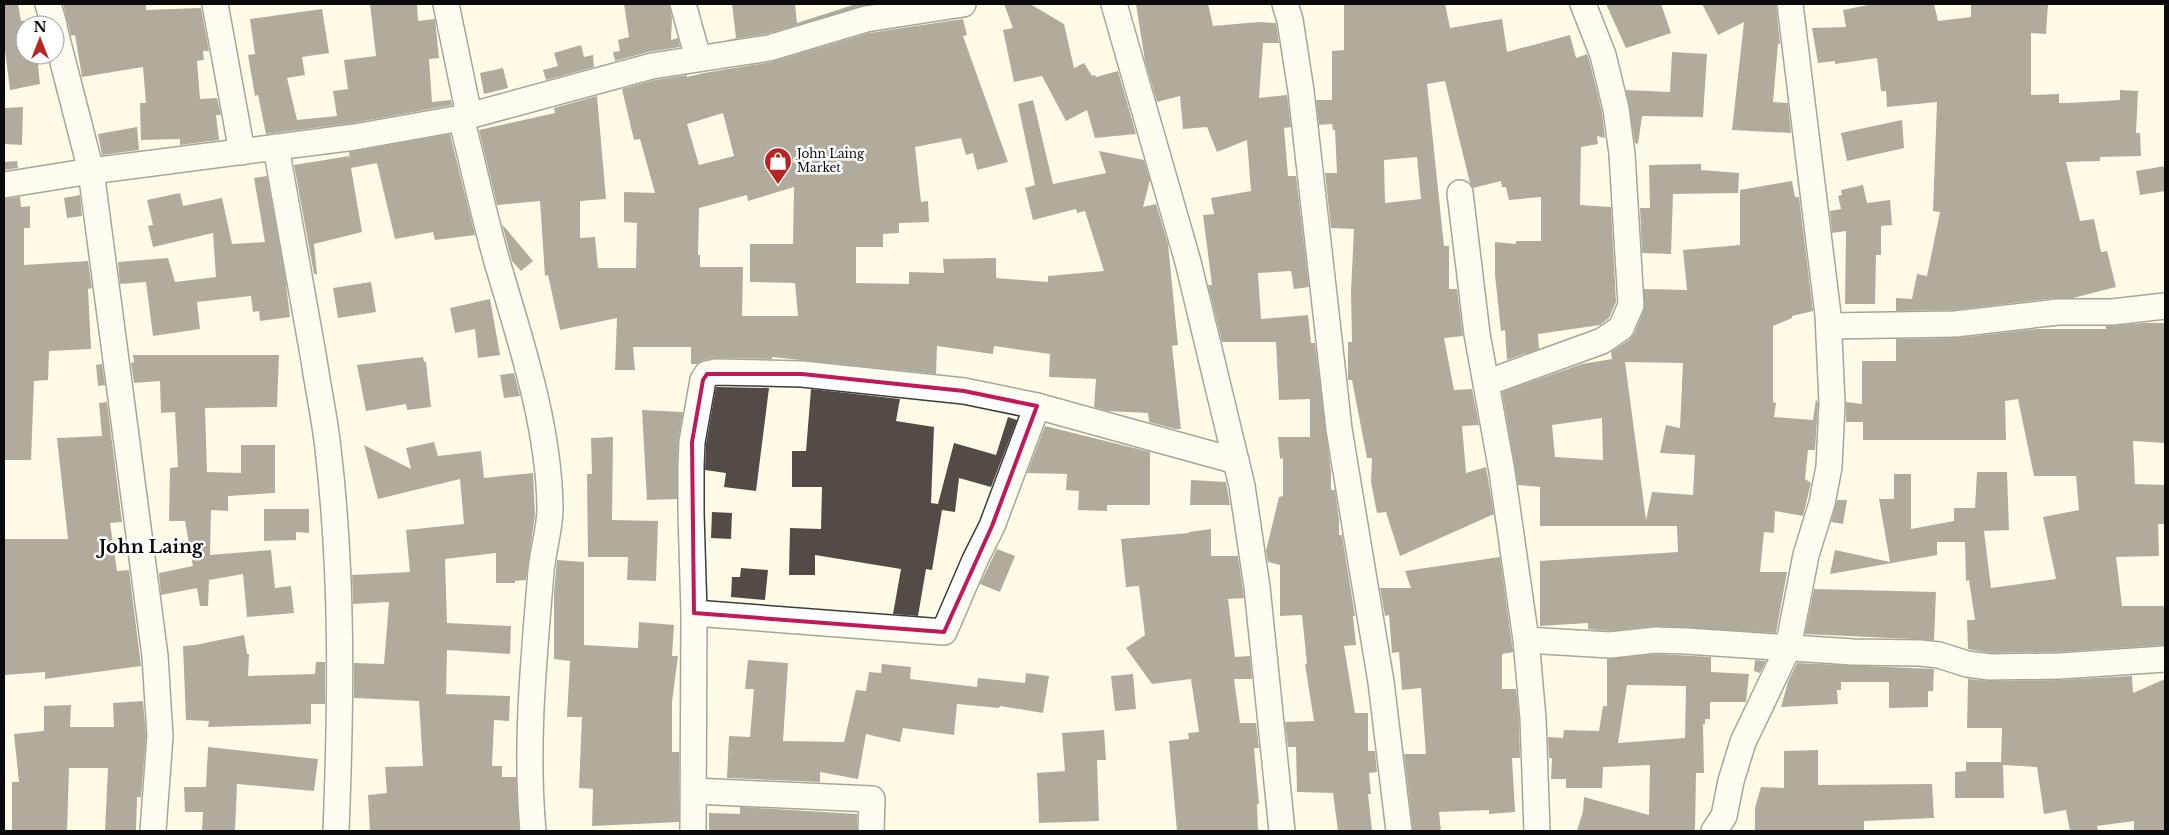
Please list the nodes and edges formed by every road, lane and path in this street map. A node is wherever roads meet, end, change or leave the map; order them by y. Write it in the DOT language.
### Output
graph roads {
  1 [pos="215,4"];
  2 [pos="446,4"];
  3 [pos="683,4"];
  4 [pos="963,4"];
  5 [pos="1114,4"];
  6 [pos="1285,4"];
  7 [pos="1583,4"];
  8 [pos="1790,4"];
  9 [pos="843,14"];
  10 [pos="698,58"];
  11 [pos="64,65"];
  12 [pos="465,117"];
  13 [pos="276,147"];
  14 [pos="242,152"];
  15 [pos="91,171"];
  16 [pos="4,185"];
  17 [pos="1460,193"];
  18 [pos="2165,306"];
  19 [pos="1829,326"];
  20 [pos="1486,383"];
  21 [pos="1037,406"];
  22 [pos="1236,461"];
  23 [pos="694,612"];
  24 [pos="1526,640"];
  25 [pos="1788,648"];
  26 [pos="2165,660"];
  27 [pos="694,791"];
  28 [pos="153,831"];
  29 [pos="336,831"];
  30 [pos="533,831"];
  31 [pos="693,831"];
  32 [pos="871,831"];
  33 [pos="1282,831"];
  34 [pos="1399,831"];
  35 [pos="1537,831"];
  36 [pos="1714,831"];
  1 -- 14 [label="street"];
  2 -- 12 [label="street"];
  3 -- 10 [label="street"];
  4 -- 9 [label="street"];
  5 -- 22 [label="street"];
  6 -- 34 [label="street"];
  7 -- 20 [label="street"];
  8 -- 19 [label="street"];
  9 -- 10 [label="street"];
  10 -- 12 [label="street"];
  11 -- 15 [label="street"];
  12 -- 13 [label="street"];
  12 -- 30 [label="street"];
  13 -- 14 [label="street"];
  13 -- 29 [label="street"];
  14 -- 15 [label="street"];
  15 -- 16 [label="street"];
  15 -- 28 [label="street"];
  17 -- 20 [label="street"];
  18 -- 19 [label="street"];
  19 -- 25 [label="street"];
  20 -- 24 [label="street"];
  21 -- 22 [label="street"];
  21 -- 23 [label="street"];
  21 -- 23 [label="street"];
  22 -- 33 [label="street"];
  23 -- 27 [label="street"];
  24 -- 25 [label="street"];
  24 -- 35 [label="street"];
  25 -- 26 [label="street"];
  25 -- 36 [label="street"];
  27 -- 31 [label="street"];
  27 -- 32 [label="street"];
}
